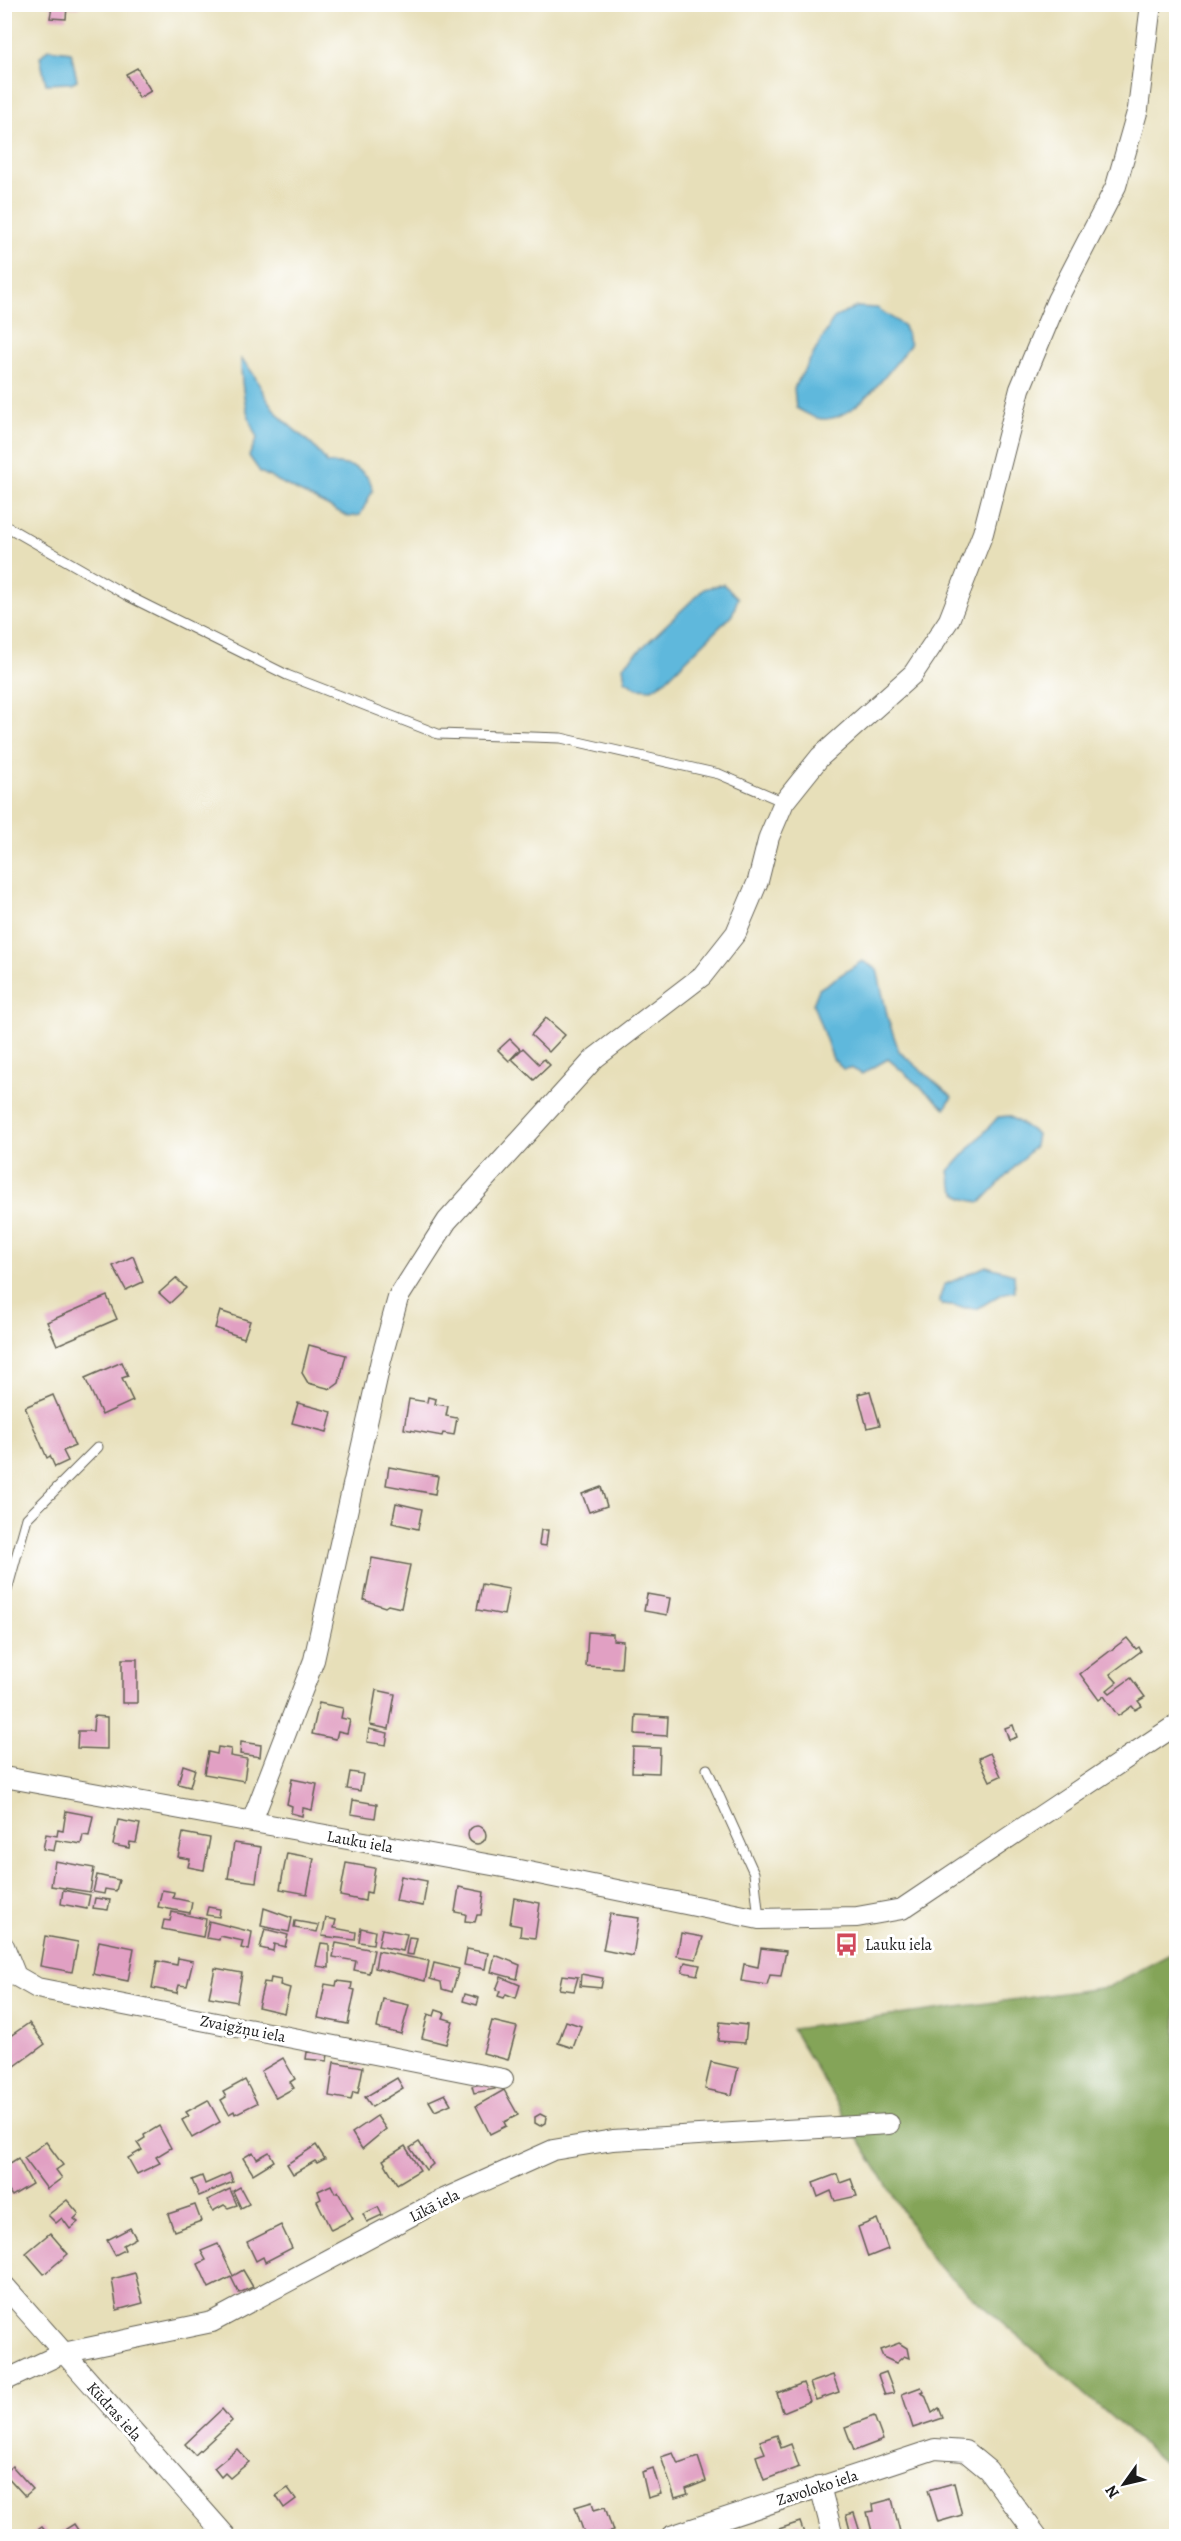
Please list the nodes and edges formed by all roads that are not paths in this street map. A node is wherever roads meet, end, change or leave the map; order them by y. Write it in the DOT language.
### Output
graph roads {
  1 [pos="1151,4"];
  2 [pos="4,525"];
  3 [pos="784,802"];
  4 [pos="98,1447"];
  5 [pos="4,1601"];
  6 [pos="1176,1725"];
  7 [pos="707,1769"];
  8 [pos="4,1777"];
  9 [pos="252,1821"];
  10 [pos="759,1919"];
  11 [pos="4,1946"];
  12 [pos="503,2079"];
  13 [pos="889,2124"];
  14 [pos="4,2285"];
  15 [pos="63,2353"];
  16 [pos="4,2381"];
  17 [pos="820,2486"];
  18 [pos="226,2536"];
  19 [pos="671,2536"];
  20 [pos="832,2536"];
  21 [pos="1037,2536"];
  1 -- 3 [label="street"];
  2 -- 3 [label="lane"];
  3 -- 9 [label="street"];
  4 -- 5 [label="lane"];
  6 -- 10 [label="street, Lauku iela"];
  7 -- 10 [label="lane"];
  8 -- 9 [label="street, Lauku iela"];
  9 -- 10 [label="street, Lauku iela"];
  11 -- 12 [label="street, Zvaigžņu iela"];
  13 -- 15 [label="street, Līkā iela"];
  14 -- 15 [label="street, Kūdras iela"];
  15 -- 16 [label="street, Līkā iela"];
  15 -- 18 [label="street, Kūdras iela"];
  17 -- 19 [label="street, Zavoloko iela"];
  17 -- 20 [label="street"];
  17 -- 21 [label="street, Zavoloko iela"];
}
